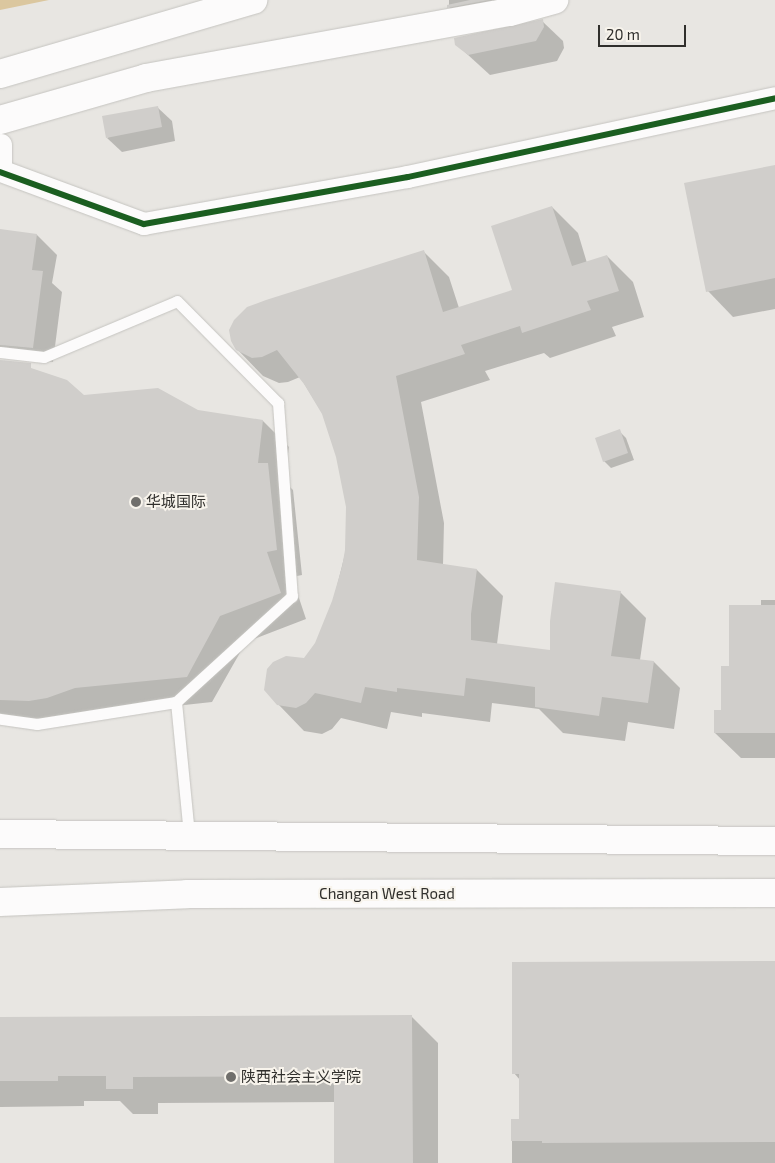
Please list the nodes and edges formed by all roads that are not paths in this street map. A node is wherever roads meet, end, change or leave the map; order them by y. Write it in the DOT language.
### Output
graph roads {
  1 [pos="253,0"];
  2 [pos="554,0"];
  3 [pos="0,74"];
  4 [pos="775,98"];
  5 [pos="0,120"];
  6 [pos="1,145"];
  7 [pos="1,172"];
  8 [pos="0,352"];
  9 [pos="176,702"];
  10 [pos="0,719"];
  11 [pos="0,834"];
  12 [pos="189,837"];
  13 [pos="775,841"];
  14 [pos="775,893"];
  15 [pos="0,902"];
  1 -- 3 [label="main road"];
  2 -- 5 [label="main road"];
  4 -- 7 [label="street"];
  6 -- 7 [label="street"];
  8 -- 9 [label="lane"];
  9 -- 10 [label="lane"];
  9 -- 12 [label="lane"];
  11 -- 12 [label="main road"];
  12 -- 13 [label="main road"];
  14 -- 15 [label="main road, Changan West Road"];
}
